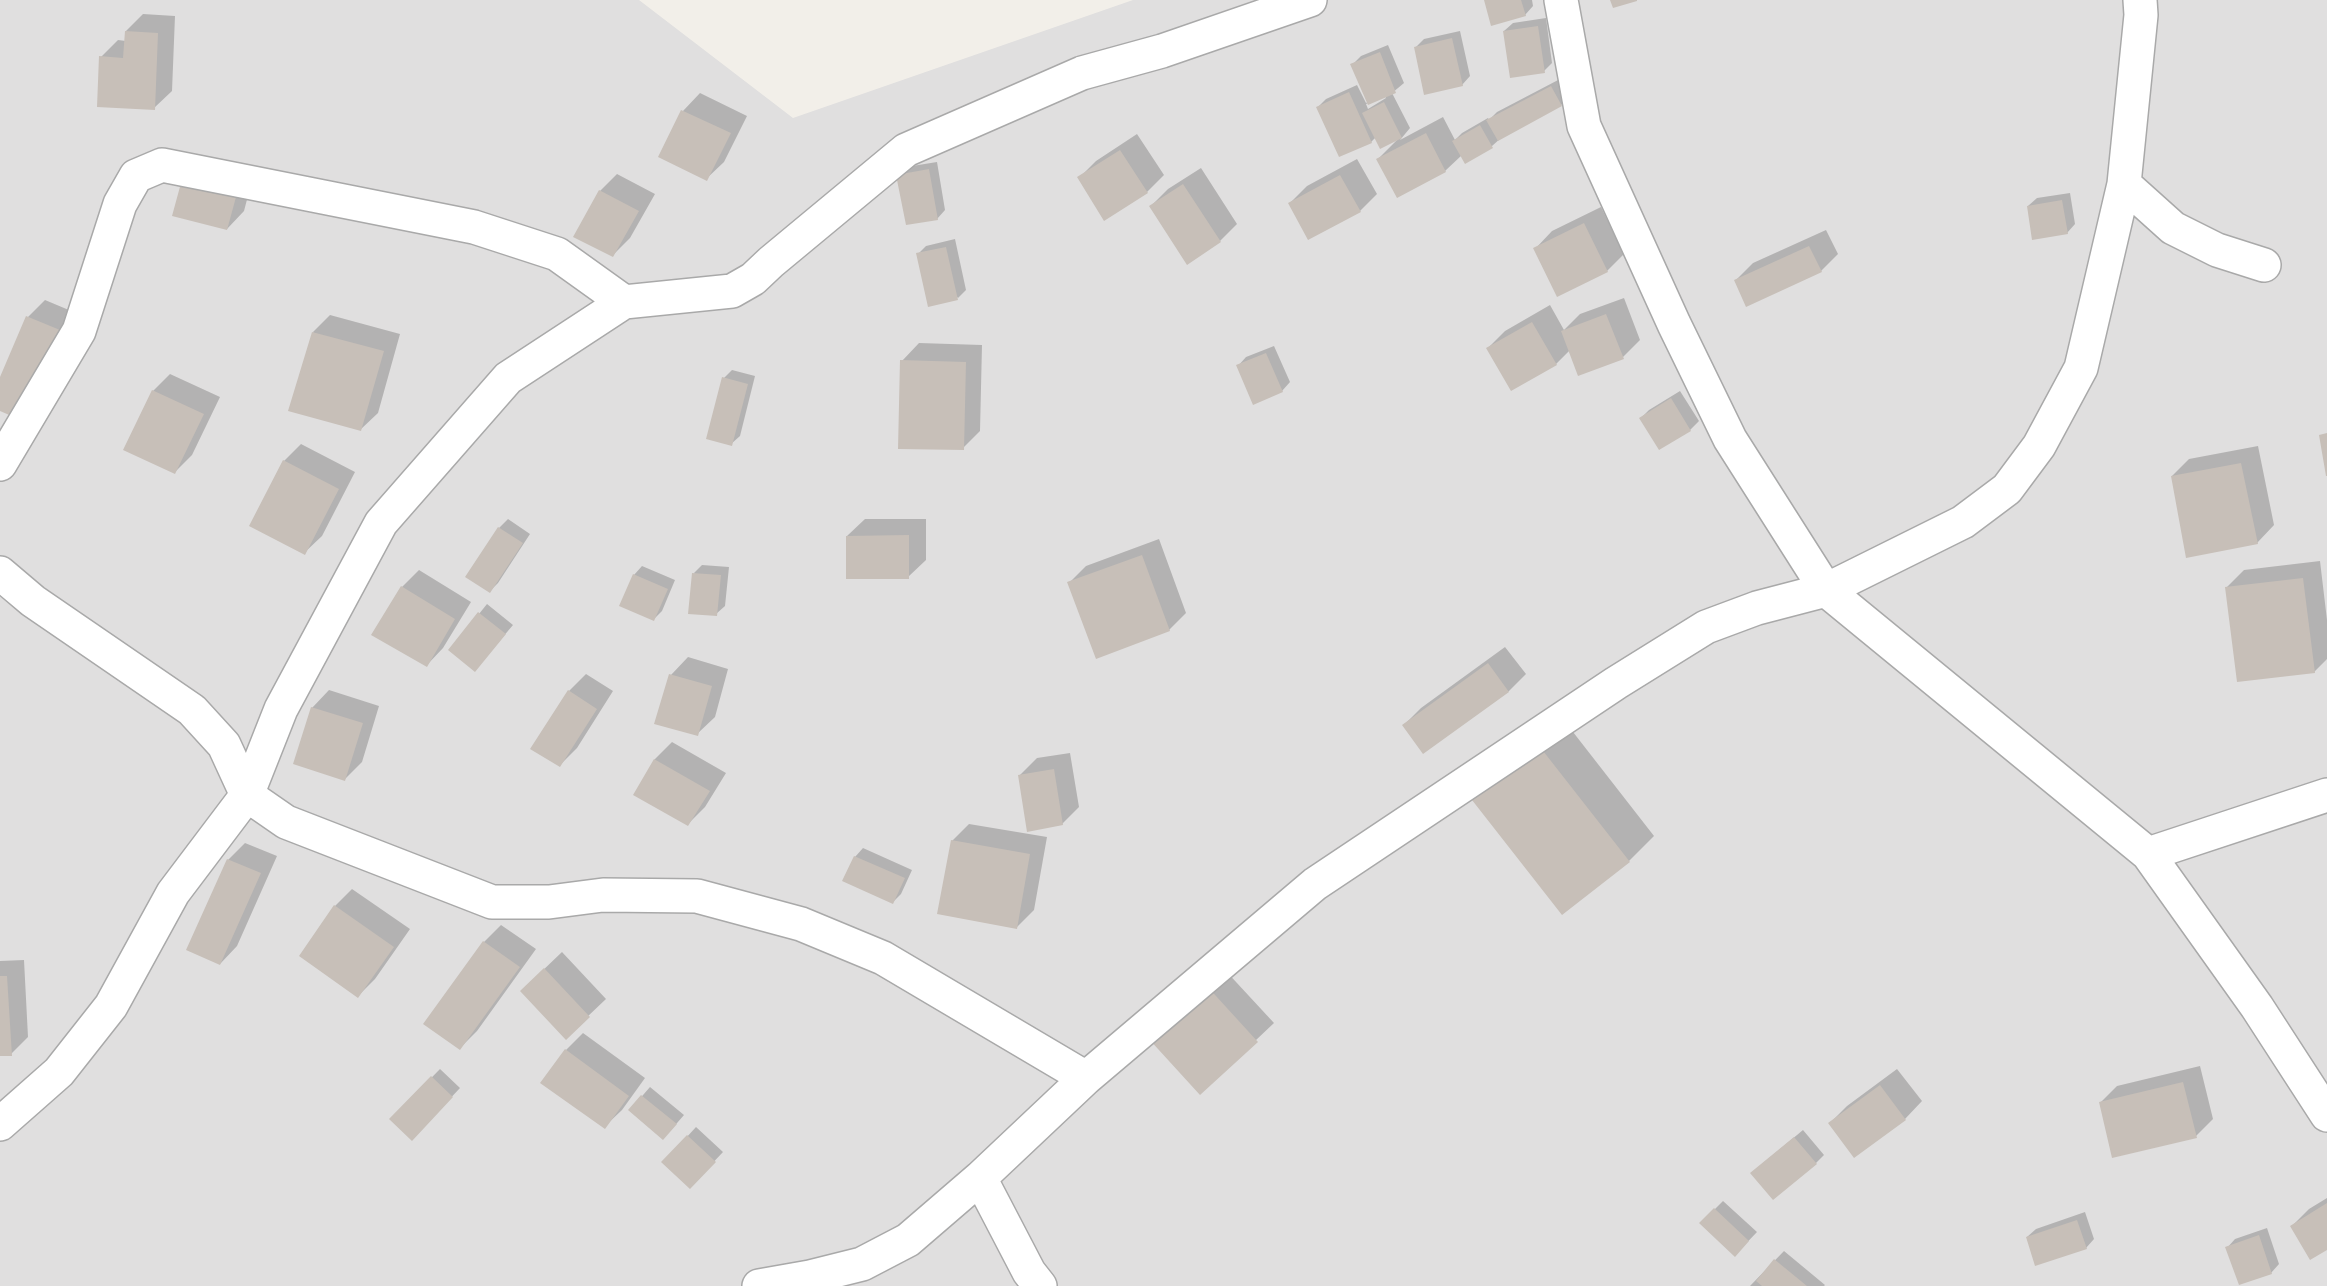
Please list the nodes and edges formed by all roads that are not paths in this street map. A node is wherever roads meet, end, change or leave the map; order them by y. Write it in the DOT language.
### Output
graph roads {
  1 [pos="1310,0"];
  2 [pos="1561,0"];
  3 [pos="2140,0"];
  4 [pos="2124,184"];
  5 [pos="2264,265"];
  6 [pos="624,302"];
  7 [pos="0,464"];
  8 [pos="0,573"];
  9 [pos="1826,590"];
  10 [pos="247,795"];
  11 [pos="2327,795"];
  12 [pos="2148,854"];
  13 [pos="1086,1078"];
  14 [pos="2327,1115"];
  15 [pos="0,1124"];
  16 [pos="980,1178"];
  17 [pos="759,1286"];
  18 [pos="1040,1286"];
  1 -- 6 [label="street"];
  2 -- 9 [label="street"];
  3 -- 4 [label="street"];
  4 -- 5 [label="street"];
  4 -- 9 [label="street"];
  6 -- 7 [label="street"];
  6 -- 10 [label="street"];
  8 -- 10 [label="street"];
  9 -- 12 [label="street"];
  9 -- 13 [label="street"];
  10 -- 13 [label="street"];
  10 -- 15 [label="street"];
  11 -- 12 [label="street"];
  12 -- 14 [label="street"];
  13 -- 16 [label="street"];
  16 -- 17 [label="street"];
  16 -- 18 [label="street"];
}
